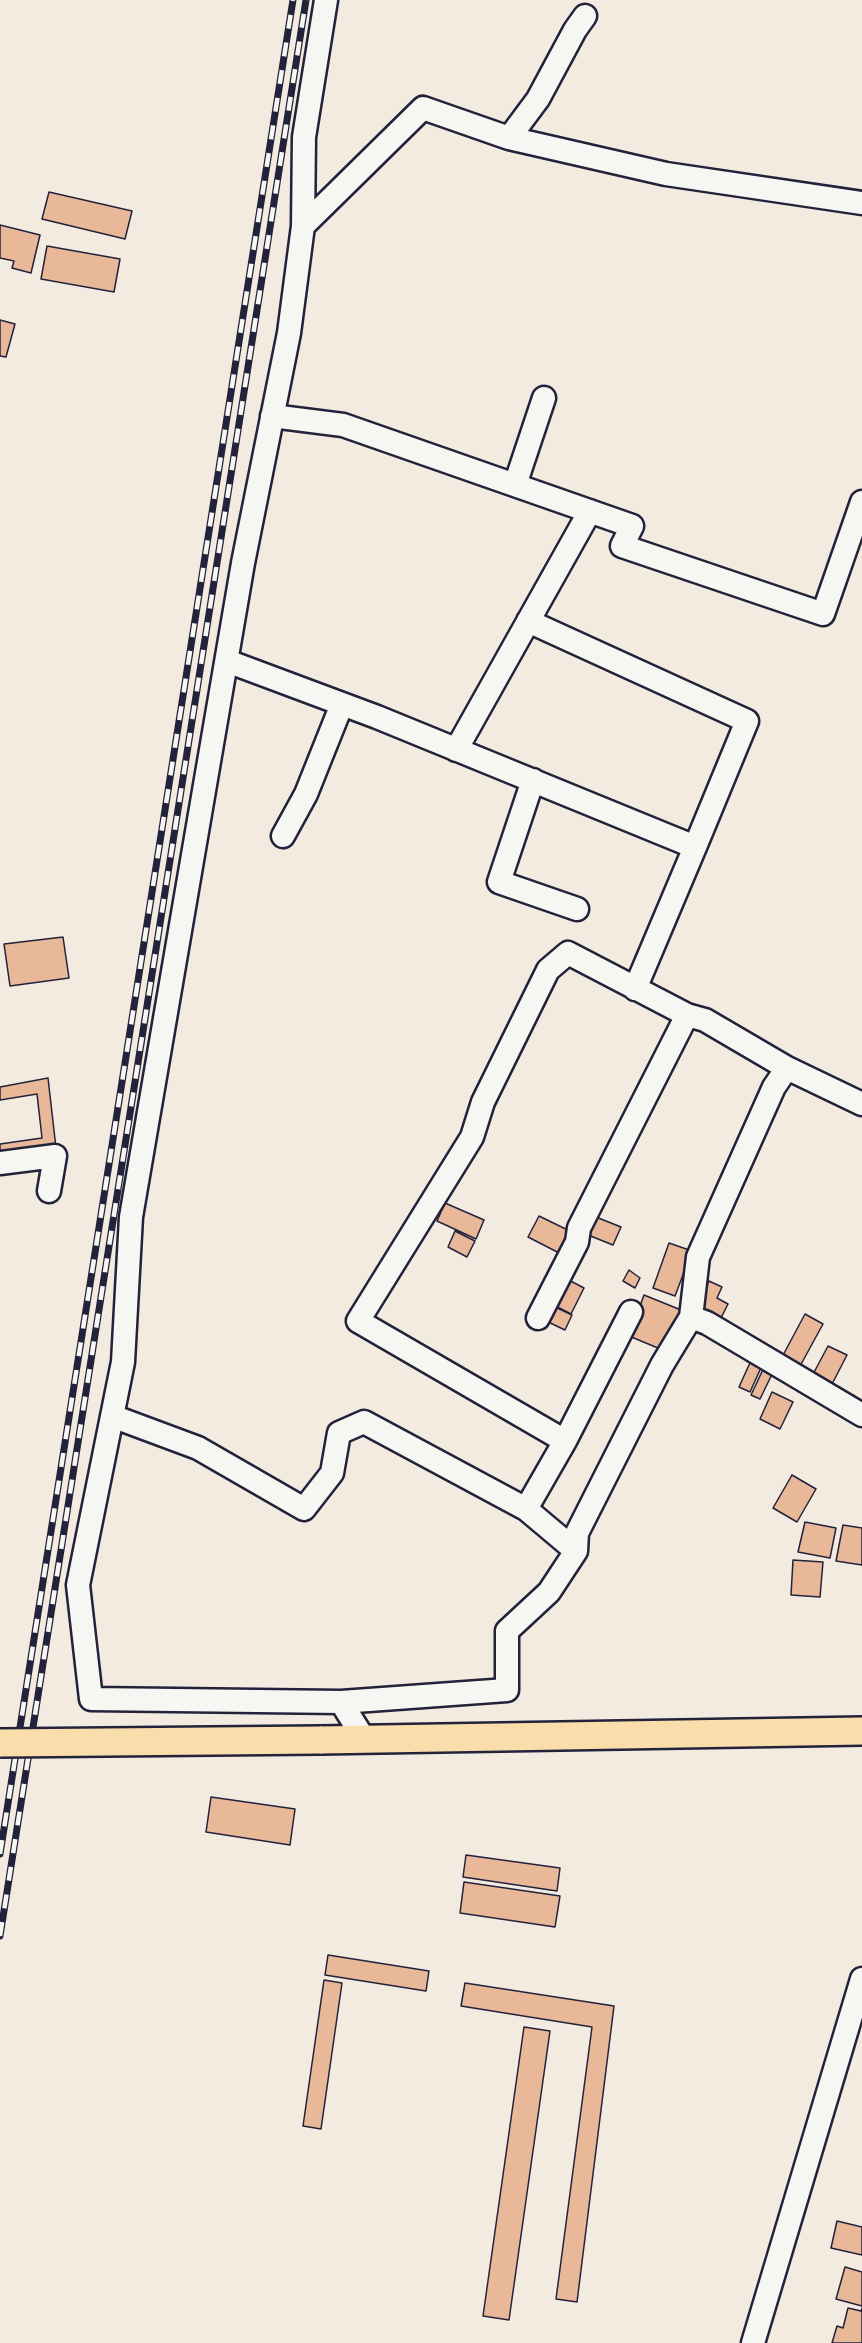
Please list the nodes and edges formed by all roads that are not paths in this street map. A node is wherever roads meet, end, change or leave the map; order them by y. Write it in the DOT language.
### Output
graph roads {
  1 [pos="326,0"];
  2 [pos="585,16"];
  3 [pos="509,138"];
  4 [pos="862,203"];
  5 [pos="303,226"];
  6 [pos="544,398"];
  7 [pos="272,416"];
  8 [pos="514,485"];
  9 [pos="862,502"];
  10 [pos="590,511"];
  11 [pos="528,621"];
  12 [pos="227,661"];
  13 [pos="342,704"];
  14 [pos="456,750"];
  15 [pos="533,780"];
  16 [pos="283,836"];
  17 [pos="695,848"];
  18 [pos="577,909"];
  19 [pos="635,988"];
  20 [pos="687,1015"];
  21 [pos="787,1068"];
  22 [pos="862,1104"];
  23 [pos="0,1163"];
  24 [pos="49,1191"];
  25 [pos="631,1312"];
  26 [pos="691,1317"];
  27 [pos="538,1318"];
  28 [pos="862,1414"];
  29 [pos="112,1416"];
  30 [pos="565,1442"];
  31 [pos="526,1509"];
  32 [pos="576,1551"];
  33 [pos="341,1702"];
  34 [pos="862,1731"];
  35 [pos="364,1739"];
  36 [pos="0,1743"];
  37 [pos="862,1979"];
  38 [pos="753,2343"];
  1 -- 5 [label="street"];
  2 -- 3 [label="street"];
  3 -- 4 [label="street"];
  3 -- 5 [label="street"];
  5 -- 7 [label="street"];
  6 -- 8 [label="street"];
  7 -- 8 [label="street"];
  7 -- 12 [label="street"];
  8 -- 10 [label="street"];
  9 -- 10 [label="street"];
  10 -- 11 [label="street"];
  11 -- 14 [label="street"];
  11 -- 17 [label="street"];
  12 -- 13 [label="street"];
  12 -- 29 [label="street"];
  13 -- 14 [label="street"];
  13 -- 16 [label="street"];
  14 -- 15 [label="street"];
  15 -- 17 [label="street"];
  15 -- 18 [label="street"];
  17 -- 19 [label="street"];
  19 -- 20 [label="street"];
  19 -- 30 [label="street"];
  20 -- 21 [label="street"];
  20 -- 27 [label="street"];
  21 -- 22 [label="street"];
  21 -- 26 [label="street"];
  23 -- 24 [label="street"];
  25 -- 30 [label="street"];
  26 -- 28 [label="street"];
  26 -- 32 [label="street"];
  29 -- 31 [label="street"];
  29 -- 33 [label="street"];
  30 -- 31 [label="street"];
  31 -- 32 [label="street"];
  32 -- 33 [label="street"];
  33 -- 35 [label="street"];
  34 -- 35 [label="main road"];
  35 -- 36 [label="main road, bridge"];
  37 -- 38 [label="street"];
}
